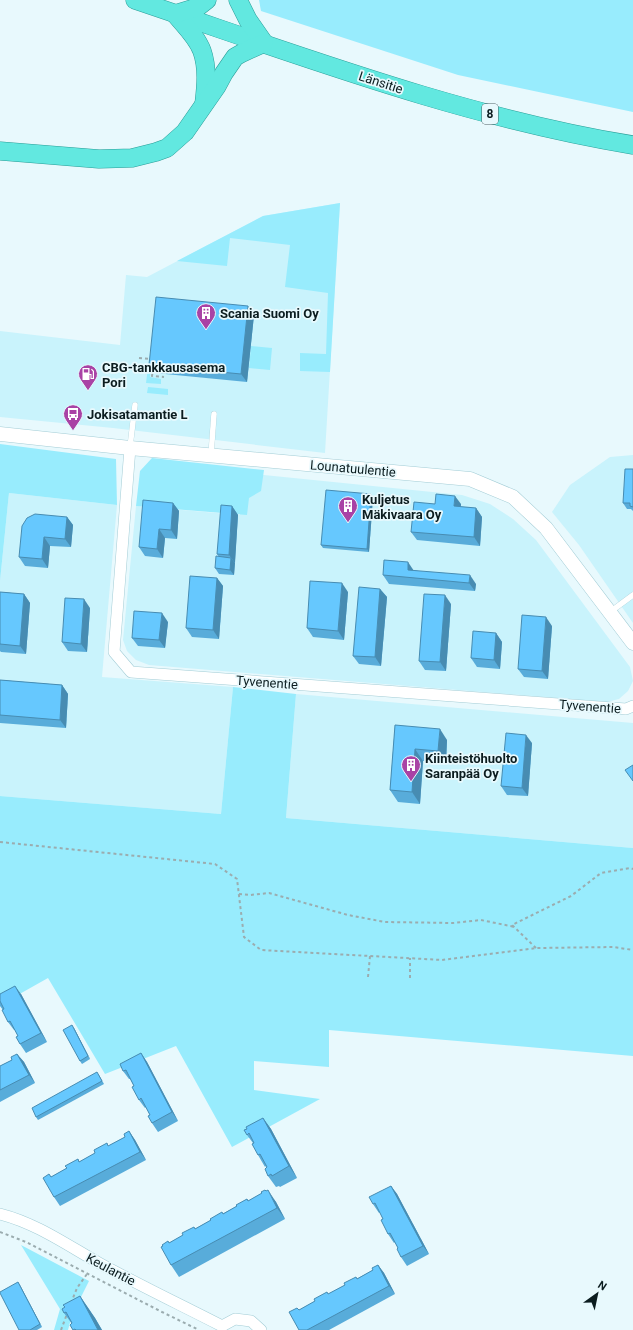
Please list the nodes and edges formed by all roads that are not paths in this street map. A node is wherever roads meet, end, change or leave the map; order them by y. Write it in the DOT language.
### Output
graph roads {
  1 [pos="135,0"];
  2 [pos="207,0"];
  3 [pos="238,0"];
  4 [pos="175,14"];
  5 [pos="264,43"];
  6 [pos="204,104"];
  7 [pos="633,145"];
  8 [pos="0,151"];
  9 [pos="135,404"];
  10 [pos="214,414"];
  11 [pos="0,434"];
  12 [pos="130,448"];
  13 [pos="211,455"];
  14 [pos="633,595"];
  15 [pos="610,612"];
  16 [pos="633,643"];
  17 [pos="633,706"];
  18 [pos="0,1214"];
  19 [pos="222,1328"];
  20 [pos="261,1330"];
  1 -- 4 [label="highway, Länsitie / 8"];
  2 -- 4 [label="highway"];
  3 -- 5 [label="highway"];
  4 -- 5 [label="highway, Länsitie / 8"];
  4 -- 6 [label="highway"];
  5 -- 6 [label="highway"];
  5 -- 7 [label="highway, Länsitie / 8"];
  6 -- 8 [label="highway"];
  9 -- 12 [label="lane"];
  10 -- 13 [label="lane"];
  11 -- 12 [label="street, Lounatuulentie"];
  12 -- 13 [label="street, Lounatuulentie"];
  12 -- 17 [label="street, Tyvenentie"];
  13 -- 15 [label="street, Lounatuulentie"];
  14 -- 15 [label="lane"];
  15 -- 16 [label="street, Lounatuulentie"];
  18 -- 19 [label="street, Keulantie"];
  19 -- 20 [label="street, Keulantie"];
}
